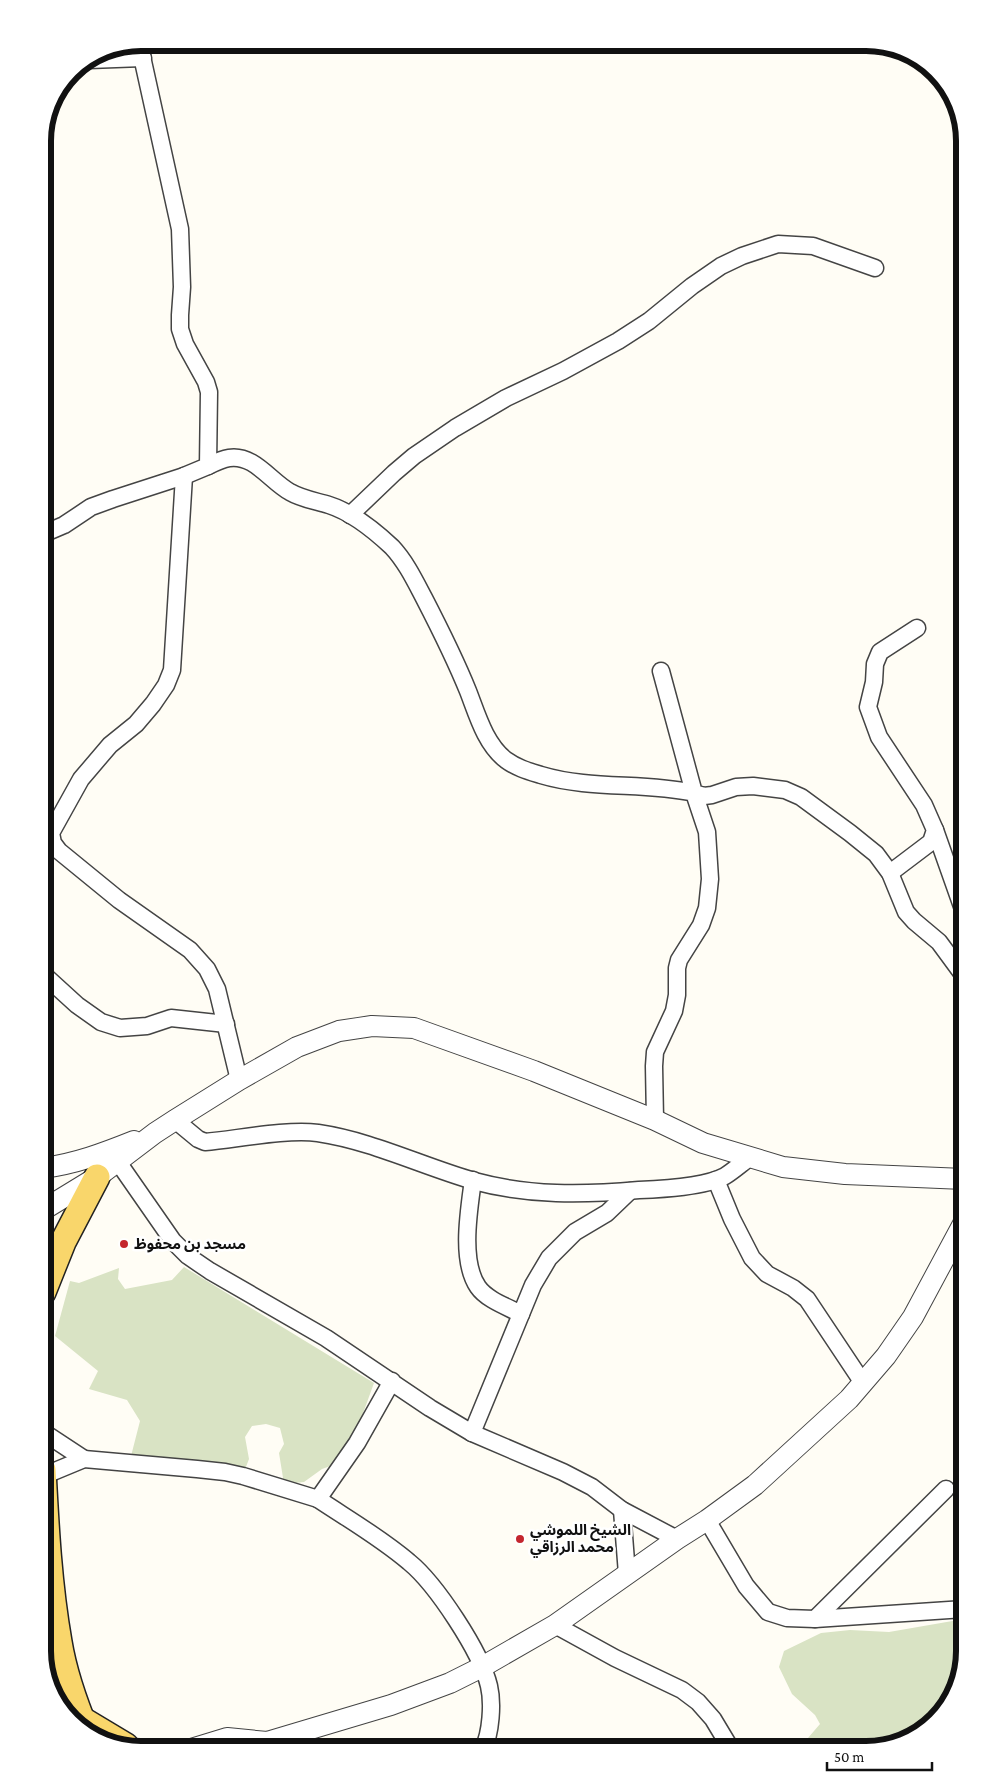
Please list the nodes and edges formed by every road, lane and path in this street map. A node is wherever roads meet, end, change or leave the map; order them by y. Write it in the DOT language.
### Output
graph roads {
  1 [pos="141,51"];
  2 [pos="114,56"];
  3 [pos="875,268"];
  4 [pos="208,466"];
  5 [pos="184,476"];
  6 [pos="350,515"];
  7 [pos="51,531"];
  8 [pos="917,628"];
  9 [pos="661,671"];
  10 [pos="694,794"];
  11 [pos="935,830"];
  12 [pos="890,873"];
  13 [pos="956,889"];
  14 [pos="956,965"];
  15 [pos="51,981"];
  16 [pos="226,1024"];
  17 [pos="239,1080"];
  18 [pos="175,1120"];
  19 [pos="655,1120"];
  20 [pos="155,1133"];
  21 [pos="749,1158"];
  22 [pos="118,1162"];
  23 [pos="51,1167"];
  24 [pos="97,1177"];
  25 [pos="956,1179"];
  26 [pos="473,1180"];
  27 [pos="716,1180"];
  28 [pos="630,1191"];
  29 [pos="51,1205"];
  30 [pos="956,1240"];
  31 [pos="51,1271"];
  32 [pos="521,1314"];
  33 [pos="392,1381"];
  34 [pos="863,1383"];
  35 [pos="472,1433"];
  36 [pos="51,1438"];
  37 [pos="84,1460"];
  38 [pos="51,1473"];
  39 [pos="946,1489"];
  40 [pos="318,1499"];
  41 [pos="622,1510"];
  42 [pos="707,1520"];
  43 [pos="677,1539"];
  44 [pos="627,1574"];
  45 [pos="51,1576"];
  46 [pos="956,1610"];
  47 [pos="815,1619"];
  48 [pos="555,1625"];
  49 [pos="482,1667"];
  50 [pos="81,1717"];
  51 [pos="216,1741"];
  52 [pos="241,1741"];
  53 [pos="273,1741"];
  54 [pos="485,1741"];
  55 [pos="726,1741"];
  1 -- 2 [label="street"];
  1 -- 4 [label="street"];
  3 -- 6 [label="street"];
  4 -- 5 [label="street"];
  4 -- 6 [label="street"];
  5 -- 7 [label="street"];
  5 -- 16 [label="street"];
  6 -- 10 [label="street"];
  8 -- 11 [label="street"];
  9 -- 10 [label="street"];
  10 -- 12 [label="street"];
  10 -- 19 [label="street"];
  11 -- 12 [label="street"];
  11 -- 13 [label="street"];
  12 -- 14 [label="street"];
  15 -- 16 [label="street"];
  16 -- 17 [label="street"];
  17 -- 18 [label="street"];
  17 -- 19 [label="street"];
  18 -- 20 [label="street"];
  18 -- 26 [label="street"];
  19 -- 21 [label="street"];
  20 -- 22 [label="street"];
  20 -- 23 [label="street"];
  21 -- 25 [label="street"];
  21 -- 27 [label="street"];
  22 -- 24 [label="street"];
  22 -- 33 [label="street"];
  24 -- 29 [label="street"];
  24 -- 31 [label="main road"];
  26 -- 28 [label="street"];
  26 -- 32 [label="street"];
  27 -- 28 [label="street"];
  27 -- 34 [label="street"];
  28 -- 32 [label="street"];
  30 -- 34 [label="street"];
  32 -- 35 [label="street"];
  33 -- 35 [label="street"];
  33 -- 40 [label="street"];
  34 -- 42 [label="street"];
  35 -- 41 [label="street"];
  36 -- 37 [label="street"];
  37 -- 38 [label="street"];
  37 -- 40 [label="street"];
  39 -- 47 [label="street"];
  40 -- 49 [label="street"];
  41 -- 43 [label="street"];
  41 -- 44 [label="street"];
  42 -- 43 [label="street"];
  42 -- 47 [label="street"];
  43 -- 44 [label="street"];
  44 -- 48 [label="street"];
  45 -- 50 [label="main road"];
  46 -- 47 [label="street"];
  48 -- 49 [label="street"];
  48 -- 55 [label="street"];
  49 -- 53 [label="street"];
  49 -- 54 [label="street"];
  51 -- 52 [label="street"];
}
